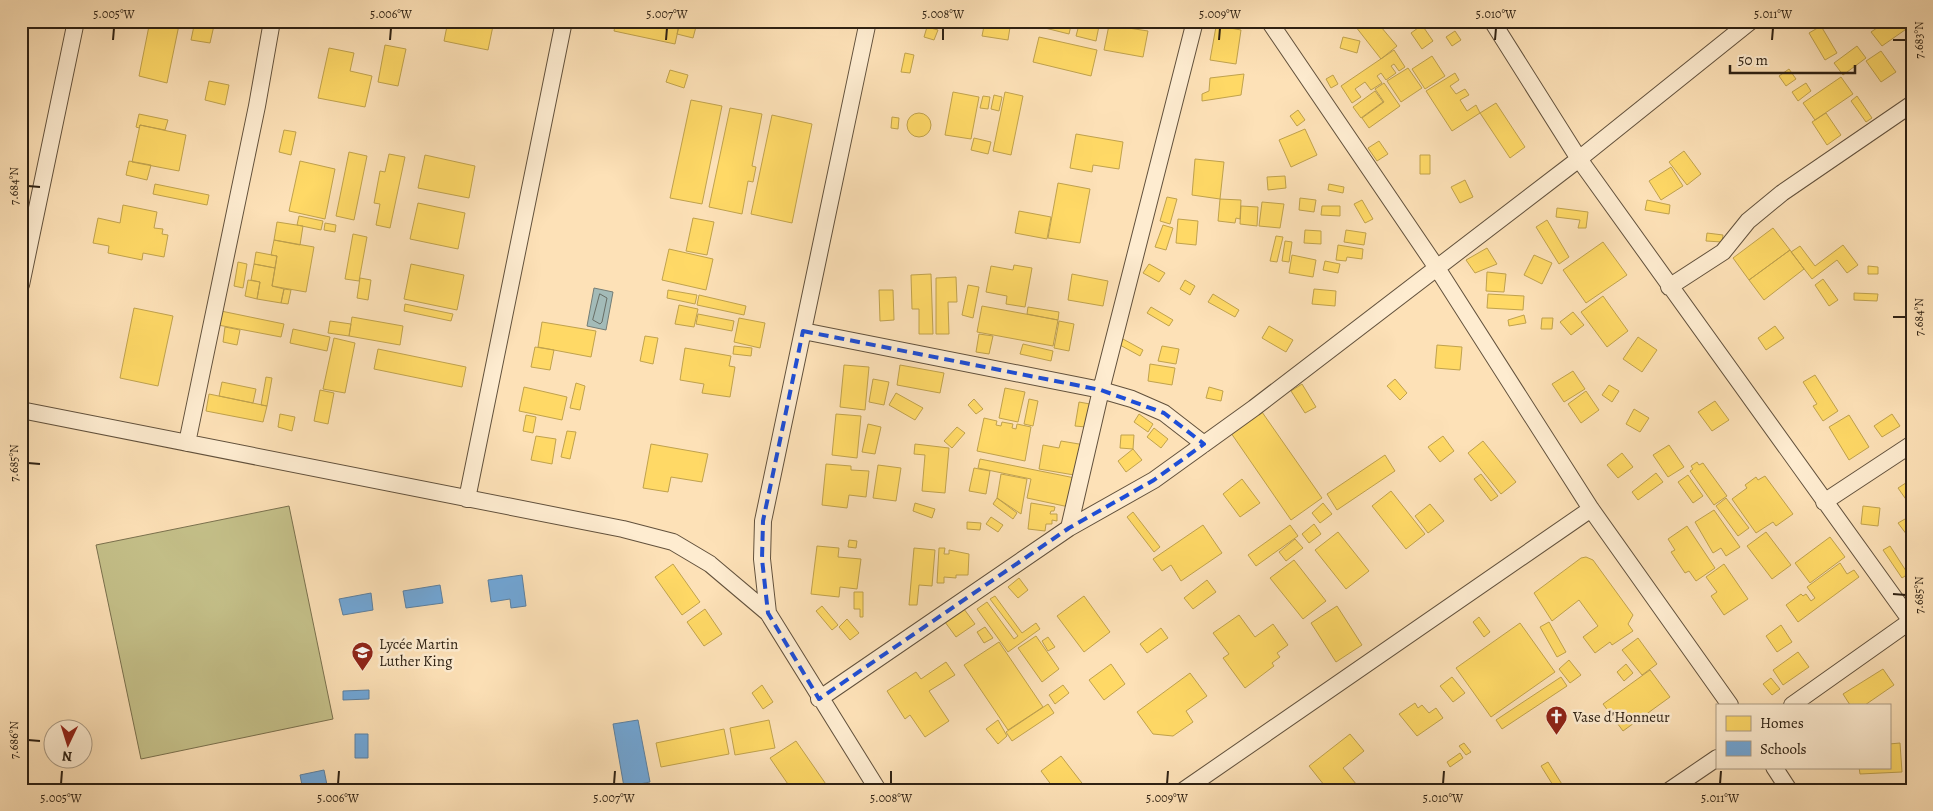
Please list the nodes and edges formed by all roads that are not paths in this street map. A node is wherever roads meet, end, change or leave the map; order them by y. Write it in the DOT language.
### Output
graph roads {
  1 [pos="76,21"];
  2 [pos="272,21"];
  3 [pos="564,21"];
  4 [pos="868,21"];
  5 [pos="1195,21"];
  6 [pos="1269,21"];
  7 [pos="1492,21"];
  8 [pos="1751,21"];
  9 [pos="1912,104"];
  10 [pos="1578,159"];
  11 [pos="1437,268"];
  12 [pos="21,285"];
  13 [pos="1669,287"];
  14 [pos="803,331"];
  15 [pos="1100,390"];
  16 [pos="21,410"];
  17 [pos="187,443"];
  18 [pos="1204,444"];
  19 [pos="1912,444"];
  20 [pos="468,499"];
  21 [pos="1824,502"];
  22 [pos="1591,509"];
  23 [pos="1069,528"];
  24 [pos="768,613"];
  25 [pos="1911,620"];
  26 [pos="819,699"];
  27 [pos="1729,704"];
  28 [pos="1793,704"];
  29 [pos="1716,759"];
  30 [pos="1775,768"];
  31 [pos="878,790"];
  32 [pos="1184,790"];
  33 [pos="1670,790"];
  34 [pos="1789,790"];
  1 -- 12 [label="street"];
  2 -- 17 [label="street"];
  3 -- 20 [label="street"];
  4 -- 14 [label="street"];
  5 -- 15 [label="street"];
  6 -- 11 [label="street"];
  7 -- 10 [label="street"];
  8 -- 10 [label="street"];
  9 -- 13 [label="street"];
  10 -- 11 [label="street"];
  10 -- 13 [label="street"];
  11 -- 18 [label="street"];
  11 -- 22 [label="street"];
  13 -- 21 [label="street"];
  14 -- 15 [label="street"];
  14 -- 24 [label="street"];
  15 -- 18 [label="street"];
  15 -- 23 [label="street"];
  16 -- 17 [label="street"];
  17 -- 20 [label="street"];
  18 -- 23 [label="street"];
  19 -- 21 [label="street"];
  20 -- 24 [label="street"];
  21 -- 25 [label="street"];
  22 -- 27 [label="street"];
  22 -- 32 [label="street"];
  23 -- 26 [label="street"];
  24 -- 26 [label="street"];
  25 -- 28 [label="street"];
  26 -- 31 [label="street"];
  29 -- 33 [label="street"];
  30 -- 34 [label="street"];
}
